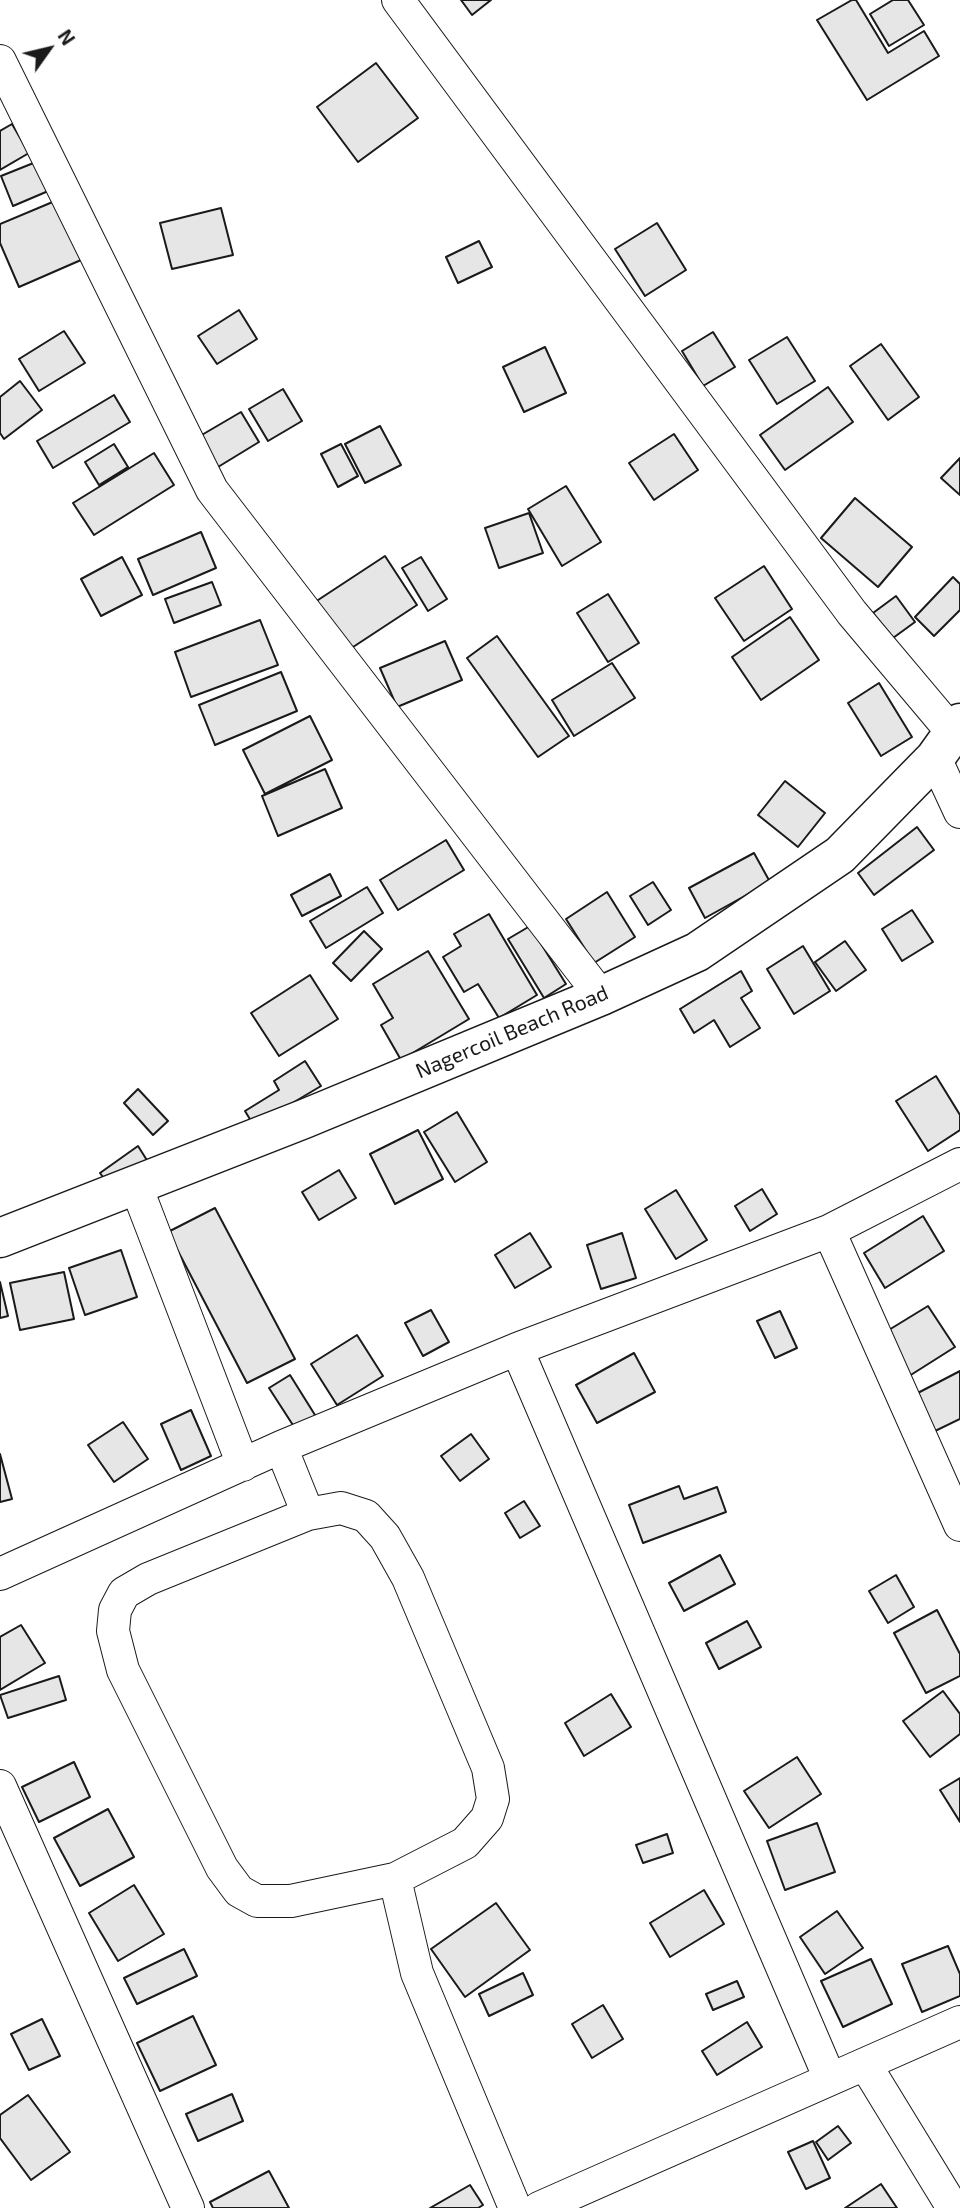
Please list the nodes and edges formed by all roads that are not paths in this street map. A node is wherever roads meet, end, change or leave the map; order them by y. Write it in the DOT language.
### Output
graph roads {
  1 [pos="398,0"];
  2 [pos="0,61"];
  3 [pos="949,738"];
  4 [pos="957,800"];
  5 [pos="601,996"];
  6 [pos="960,1164"];
  7 [pos="136,1186"];
  8 [pos="829,1231"];
  9 [pos="0,1238"];
  10 [pos="517,1349"];
  11 [pos="281,1447"];
  12 [pos="243,1465"];
  13 [pos="307,1514"];
  14 [pos="960,1525"];
  15 [pos="0,1574"];
  16 [pos="0,1786"];
  17 [pos="395,1879"];
  18 [pos="960,2022"];
  19 [pos="865,2064"];
  20 [pos="830,2080"];
  21 [pos="188,2208"];
  22 [pos="515,2208"];
  23 [pos="539,2208"];
  24 [pos="953,2208"];
  1 -- 3 [label="street"];
  2 -- 5 [label="street"];
  3 -- 4 [label="street"];
  3 -- 5 [label="main road, Nagercoil Beach Road"];
  5 -- 7 [label="main road, Nagercoil Beach Road"];
  6 -- 8 [label="street"];
  7 -- 9 [label="main road, Nagercoil Beach Road"];
  7 -- 12 [label="street"];
  8 -- 10 [label="street"];
  8 -- 14 [label="street"];
  10 -- 11 [label="street"];
  10 -- 20 [label="street"];
  11 -- 12 [label="street"];
  11 -- 13 [label="street"];
  12 -- 15 [label="street"];
  13 -- 17 [label="street"];
  13 -- 17 [label="street"];
  16 -- 21 [label="street"];
  17 -- 22 [label="street"];
  18 -- 19 [label="street"];
  19 -- 20 [label="street"];
  19 -- 24 [label="street"];
  20 -- 23 [label="street"];
}
